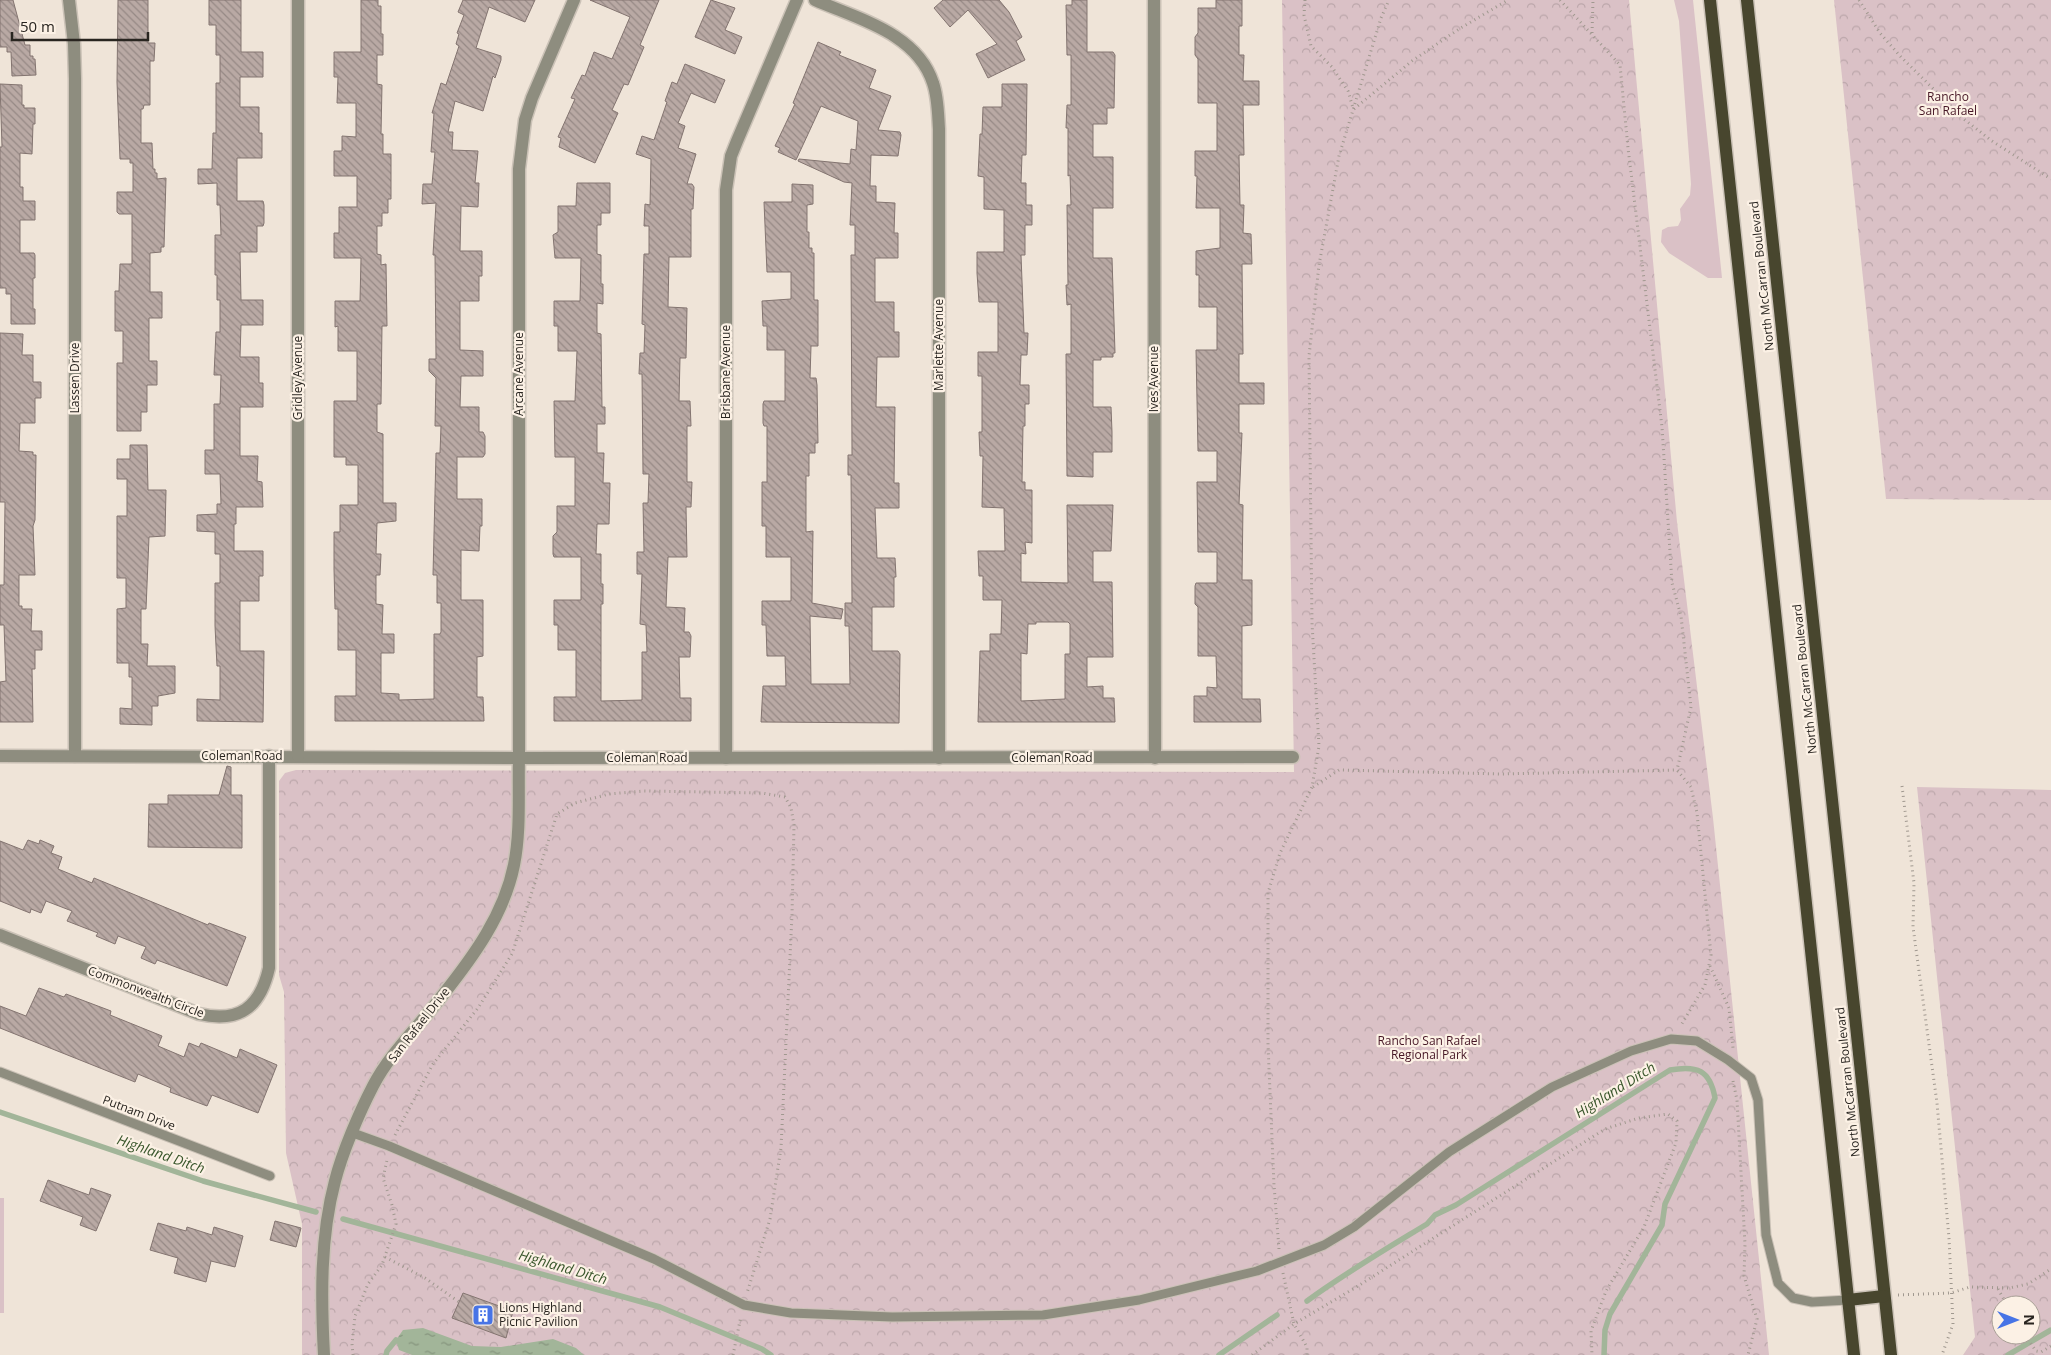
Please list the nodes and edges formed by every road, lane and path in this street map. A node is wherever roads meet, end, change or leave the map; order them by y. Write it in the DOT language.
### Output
graph roads {
  1 [pos="69,0"];
  2 [pos="298,0"];
  3 [pos="574,0"];
  4 [pos="797,0"];
  5 [pos="815,0"];
  6 [pos="1154,0"];
  7 [pos="1305,0"];
  8 [pos="1389,0"];
  9 [pos="1508,0"];
  10 [pos="1560,0"];
  11 [pos="1593,0"];
  12 [pos="1710,0"];
  13 [pos="1747,0"];
  14 [pos="1859,0"];
  15 [pos="1592,34"];
  16 [pos="1353,109"];
  17 [pos="2051,179"];
  18 [pos="0,756"];
  19 [pos="75,756"];
  20 [pos="269,756"];
  21 [pos="298,756"];
  22 [pos="1293,757"];
  23 [pos="519,758"];
  24 [pos="726,758"];
  25 [pos="939,758"];
  26 [pos="1155,758"];
  27 [pos="1678,770"];
  28 [pos="1902,786"];
  29 [pos="1312,787"];
  30 [pos="0,934"];
  31 [pos="1710,965"];
  32 [pos="1672,1039"];
  33 [pos="1733,1064"];
  34 [pos="0,1072"];
  35 [pos="353,1133"];
  36 [pos="390,1146"];
  37 [pos="270,1176"];
  38 [pos="385,1257"];
  39 [pos="1280,1262"];
  40 [pos="2051,1269"];
  41 [pos="1998,1289"];
  42 [pos="1951,1293"];
  43 [pos="2001,1295"];
  44 [pos="1884,1296"];
  45 [pos="1848,1300"];
  46 [pos="459,1302"];
  47 [pos="744,1305"];
  48 [pos="1294,1324"];
  49 [pos="2032,1345"];
  50 [pos="2051,1346"];
  51 [pos="324,1355"];
  52 [pos="353,1355"];
  53 [pos="734,1355"];
  54 [pos="1252,1355"];
  55 [pos="1308,1355"];
  56 [pos="1592,1355"];
  57 [pos="1748,1355"];
  58 [pos="1854,1355"];
  59 [pos="1891,1355"];
  60 [pos="1942,1355"];
  1 -- 19 [label="street, Lassen Drive"];
  2 -- 21 [label="street, Gridley Avenue"];
  3 -- 23 [label="street, Arcane Avenue"];
  4 -- 24 [label="street, Brisbane Avenue"];
  5 -- 25 [label="street, Marlette Avenue"];
  6 -- 26 [label="street, Ives Avenue"];
  7 -- 16 [label="path"];
  8 -- 16 [label="path"];
  9 -- 16 [label="path"];
  10 -- 15 [label="path"];
  11 -- 15 [label="path"];
  12 -- 45 [label="main road, North McCarran Boulevard"];
  13 -- 44 [label="main road, North McCarran Boulevard"];
  14 -- 17 [label="path"];
  15 -- 27 [label="path"];
  16 -- 29 [label="path"];
  18 -- 19 [label="street, Coleman Road"];
  19 -- 20 [label="street, Coleman Road"];
  20 -- 21 [label="street, Coleman Road"];
  20 -- 30 [label="street, Commonwealth Circle"];
  21 -- 23 [label="street, Coleman Road"];
  22 -- 26 [label="street, Coleman Road"];
  23 -- 24 [label="street, Coleman Road"];
  23 -- 35 [label="street, San Rafael Drive"];
  24 -- 25 [label="street, Coleman Road"];
  25 -- 26 [label="street, Coleman Road"];
  27 -- 29 [label="path"];
  27 -- 31 [label="path"];
  28 -- 42 [label="path"];
  29 -- 39 [label="path"];
  31 -- 32 [label="path"];
  31 -- 33 [label="path"];
  32 -- 33 [label="lane"];
  32 -- 39 [label="lane"];
  33 -- 45 [label="lane"];
  33 -- 57 [label="path"];
  34 -- 37 [label="lane, Putnam Drive"];
  35 -- 36 [label="lane"];
  35 -- 51 [label="street, San Rafael Drive"];
  36 -- 38 [label="path"];
  36 -- 47 [label="lane"];
  36 -- 47 [label="path"];
  38 -- 46 [label="path"];
  38 -- 52 [label="path"];
  39 -- 47 [label="lane"];
  39 -- 48 [label="path"];
  40 -- 41 [label="path"];
  41 -- 42 [label="path"];
  41 -- 43 [label="path"];
  42 -- 44 [label="path"];
  42 -- 60 [label="path"];
  44 -- 45 [label="main road"];
  44 -- 59 [label="main road, North McCarran Boulevard"];
  45 -- 58 [label="main road, North McCarran Boulevard"];
  47 -- 53 [label="path"];
  48 -- 54 [label="path"];
  48 -- 55 [label="path"];
  48 -- 56 [label="path"];
  49 -- 50 [label="path"];
}
